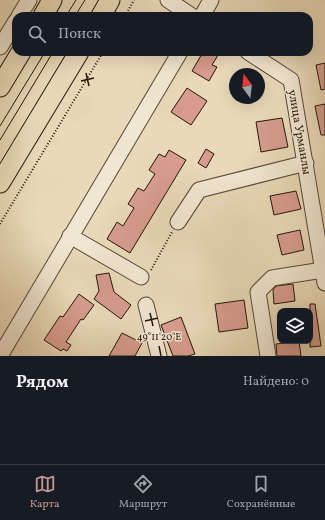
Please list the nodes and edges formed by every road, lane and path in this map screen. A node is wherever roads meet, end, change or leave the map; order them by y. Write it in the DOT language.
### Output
graph roads {
  1 [pos="29,0"];
  2 [pos="52,0"];
  3 [pos="110,0"];
  4 [pos="134,0"];
  5 [pos="168,0"];
  6 [pos="211,0"];
  7 [pos="22,12"];
  8 [pos="45,12"];
  9 [pos="103,12"];
  10 [pos="127,12"];
  11 [pos="186,12"];
  12 [pos="204,12"];
  13 [pos="12,28"];
  14 [pos="0,47"];
  15 [pos="19,56"];
  16 [pos="77,56"];
  17 [pos="101,56"];
  18 [pos="178,56"];
  19 [pos="254,56"];
  20 [pos="0,87"];
  21 [pos="306,164"];
  22 [pos="0,183"];
  23 [pos="178,222"];
  24 [pos="0,224"];
  25 [pos="70,236"];
  26 [pos="145,276"];
  27 [pos="324,277"];
  28 [pos="146,305"];
  29 [pos="0,356"];
  30 [pos="159,356"];
  31 [pos="268,356"];
  1 -- 7 [label="street"];
  2 -- 8 [label="main road"];
  3 -- 9 [label="main road"];
  4 -- 10 [label="path"];
  5 -- 11 [label="street"];
  6 -- 12 [label="street"];
  13 -- 14 [label="street"];
  15 -- 20 [label="main road"];
  16 -- 22 [label="main road"];
  17 -- 24 [label="path"];
  18 -- 25 [label="street"];
  19 -- 21 [label="street, улица Урманлы"];
  21 -- 23 [label="street"];
  21 -- 27 [label="street, улица Урманлы"];
  23 -- 26 [label="path"];
  25 -- 26 [label="street"];
  25 -- 29 [label="street"];
  27 -- 31 [label="street"];
  28 -- 30 [label="street"];
}
